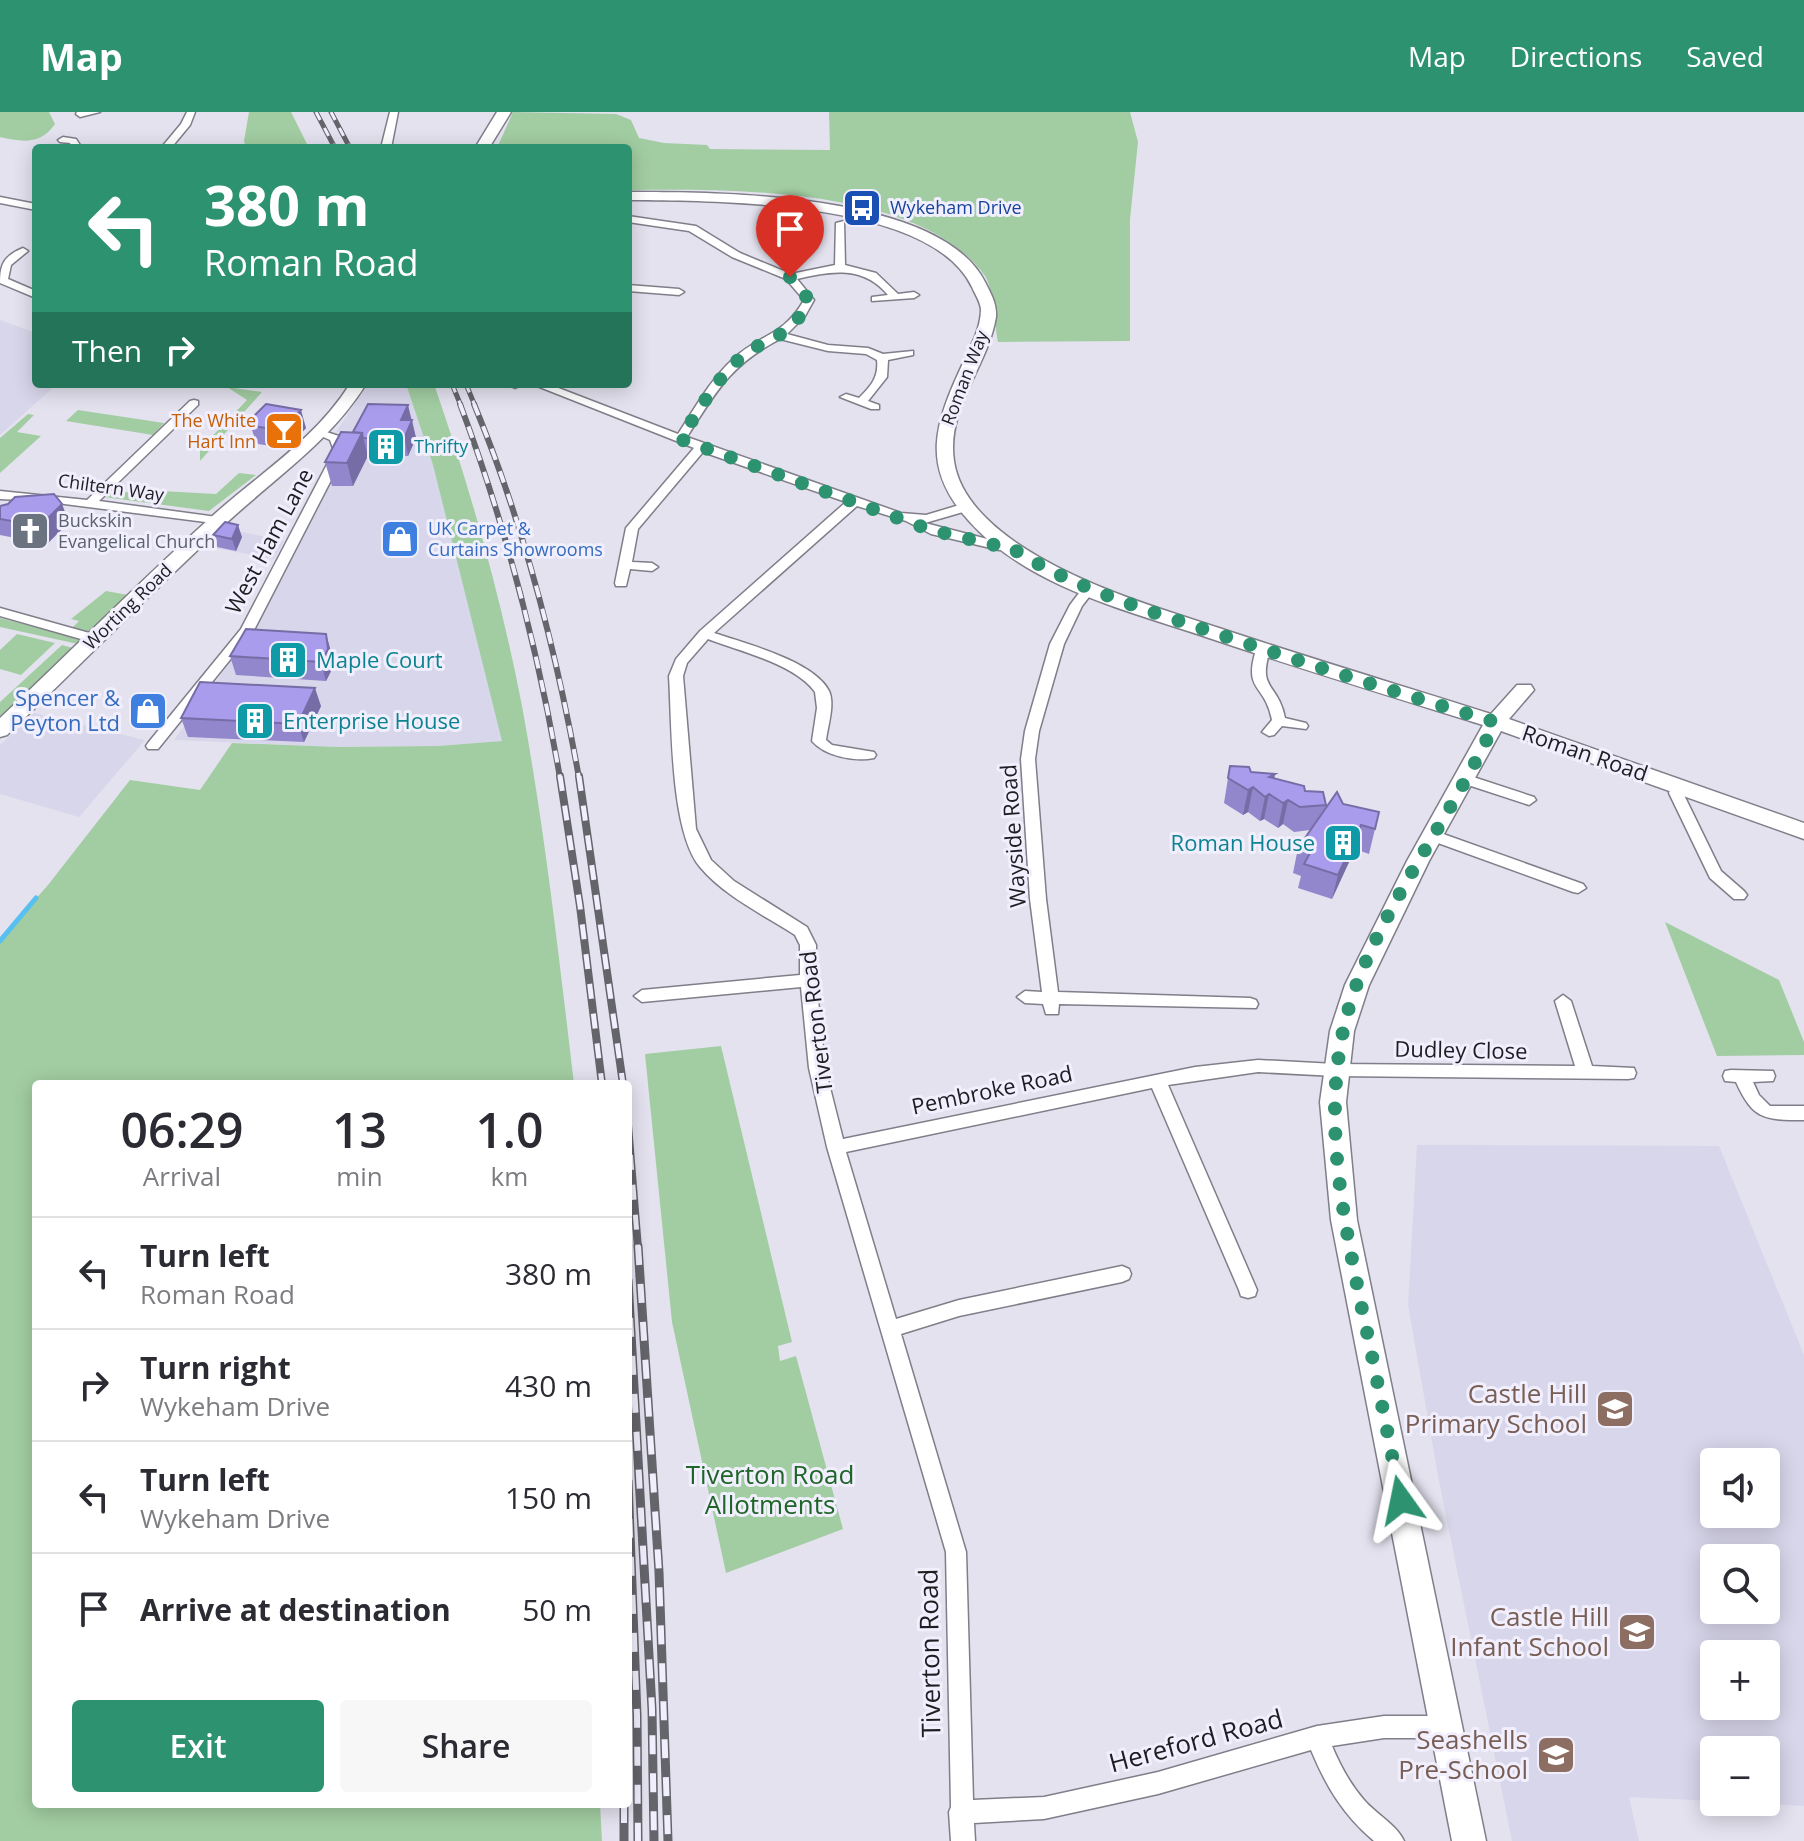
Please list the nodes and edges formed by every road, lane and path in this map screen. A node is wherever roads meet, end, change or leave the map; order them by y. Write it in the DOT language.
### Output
graph roads {
  1 [pos="96,112"];
  2 [pos="191,112"];
  3 [pos="394,112"];
  4 [pos="504,112"];
  5 [pos="80,114"];
  6 [pos="63,140"];
  7 [pos="75,144"];
  8 [pos="169,144"];
  9 [pos="387,144"];
  10 [pos="484,144"];
  11 [pos="632,196"];
  12 [pos="1,201"];
  13 [pos="32,206"];
  14 [pos="632,220"];
  15 [pos="844,230"];
  16 [pos="23,251"];
  17 [pos="840,266"];
  18 [pos="1,273"];
  19 [pos="790,277"];
  20 [pos="632,288"];
  21 [pos="679,292"];
  22 [pos="32,294"];
  23 [pos="914,295"];
  24 [pos="895,297"];
  25 [pos="876,299"];
  26 [pos="781,336"];
  27 [pos="909,353"];
  28 [pos="882,358"];
  29 [pos="356,388"];
  30 [pos="548,388"];
  31 [pos="846,397"];
  32 [pos="861,402"];
  33 [pos="194,403"];
  34 [pos="875,407"];
  35 [pos="320,433"];
  36 [pos="680,439"];
  37 [pos="701,447"];
  38 [pos="0,495"];
  39 [pos="20,496"];
  40 [pos="854,502"];
  41 [pos="90,503"];
  42 [pos="966,507"];
  43 [pos="0,512"];
  44 [pos="910,520"];
  45 [pos="217,521"];
  46 [pos="1007,545"];
  47 [pos="626,565"];
  48 [pos="652,567"];
  49 [pos="621,583"];
  50 [pos="1090,588"];
  51 [pos="0,612"];
  52 [pos="705,634"];
  53 [pos="95,639"];
  54 [pos="1263,650"];
  55 [pos="1524,690"];
  56 [pos="1495,722"];
  57 [pos="1301,726"];
  58 [pos="0,730"];
  59 [pos="153,746"];
  60 [pos="870,754"];
  61 [pos="1464,779"];
  62 [pos="1678,784"];
  63 [pos="1529,800"];
  64 [pos="1804,831"];
  65 [pos="1432,835"];
  66 [pos="1578,888"];
  67 [pos="1739,895"];
  68 [pos="676,975"];
  69 [pos="808,980"];
  70 [pos="679,993"];
  71 [pos="642,996"];
  72 [pos="1025,997"];
  73 [pos="1563,1001"];
  74 [pos="1052,1004"];
  75 [pos="1250,1004"];
  76 [pos="1335,1070"];
  77 [pos="1586,1073"];
  78 [pos="1628,1073"];
  79 [pos="1767,1076"];
  80 [pos="1158,1082"];
  81 [pos="1804,1113"];
  82 [pos="836,1147"];
  83 [pos="1122,1274"];
  84 [pos="1248,1290"];
  85 [pos="892,1329"];
  86 [pos="1448,1727"];
  87 [pos="1317,1737"];
  88 [pos="960,1812"];
  89 [pos="963,1841"];
  90 [pos="1392,1841"];
  91 [pos="1469,1841"];
  1 -- 5 [label="street"];
  2 -- 8 [label="street"];
  3 -- 9 [label="street"];
  4 -- 10 [label="street"];
  6 -- 7 [label="street"];
  11 -- 42 [label="street, Roman Way"];
  12 -- 13 [label="street"];
  14 -- 19 [label="street"];
  15 -- 17 [label="street"];
  16 -- 18 [label="street"];
  17 -- 19 [label="street"];
  17 -- 24 [label="street"];
  18 -- 22 [label="street"];
  19 -- 26 [label="street"];
  20 -- 21 [label="street"];
  23 -- 24 [label="street"];
  24 -- 25 [label="street"];
  26 -- 28 [label="street"];
  26 -- 36 [label="street"];
  27 -- 28 [label="street"];
  28 -- 32 [label="street"];
  29 -- 35 [label="street, Worting Road"];
  30 -- 36 [label="street, Roman Road"];
  31 -- 32 [label="street"];
  32 -- 34 [label="street"];
  33 -- 41 [label="street"];
  35 -- 45 [label="street, Worting Road"];
  35 -- 59 [label="street, West Ham Lane"];
  36 -- 37 [label="street, Roman Road"];
  37 -- 40 [label="street, Roman Road"];
  37 -- 47 [label="street"];
  38 -- 39 [label="street, Chiltern Way"];
  39 -- 41 [label="street, Chiltern Way"];
  39 -- 43 [label="street"];
  40 -- 44 [label="street, Roman Road"];
  40 -- 52 [label="street, Tiverton Road"];
  41 -- 45 [label="street, Chiltern Way"];
  42 -- 44 [label="street, Roman Road"];
  42 -- 46 [label="street, Roman Road"];
  44 -- 46 [label="street, Roman Road"];
  45 -- 53 [label="street, Worting Road"];
  46 -- 50 [label="street, Roman Road"];
  47 -- 48 [label="street"];
  47 -- 49 [label="street"];
  50 -- 54 [label="street, Roman Road"];
  50 -- 74 [label="street, Wayside Road"];
  51 -- 53 [label="street"];
  52 -- 60 [label="street"];
  52 -- 69 [label="street, Tiverton Road"];
  53 -- 58 [label="street, Worting Road"];
  54 -- 56 [label="street, Roman Road"];
  54 -- 57 [label="street"];
  55 -- 56 [label="street"];
  56 -- 61 [label="street"];
  56 -- 62 [label="street, Roman Road"];
  61 -- 63 [label="street"];
  61 -- 65 [label="street"];
  62 -- 64 [label="street, Roman Road"];
  62 -- 67 [label="street"];
  65 -- 66 [label="street"];
  65 -- 76 [label="street"];
  68 -- 70 [label="street"];
  69 -- 70 [label="street"];
  69 -- 82 [label="street, Tiverton Road"];
  70 -- 71 [label="street"];
  72 -- 74 [label="street"];
  73 -- 77 [label="street"];
  74 -- 75 [label="street"];
  76 -- 77 [label="street, Dudley Close"];
  76 -- 80 [label="street, Pembroke Road"];
  76 -- 86 [label="street"];
  77 -- 78 [label="street, Dudley Close"];
  79 -- 81 [label="street"];
  80 -- 82 [label="street, Pembroke Road"];
  80 -- 84 [label="street"];
  82 -- 85 [label="street, Tiverton Road"];
  83 -- 85 [label="street"];
  85 -- 88 [label="street, Tiverton Road"];
  86 -- 87 [label="street, Hereford Road"];
  86 -- 91 [label="street"];
  87 -- 88 [label="street, Hereford Road"];
  87 -- 90 [label="street"];
  88 -- 89 [label="street, Tiverton Road"];
}
